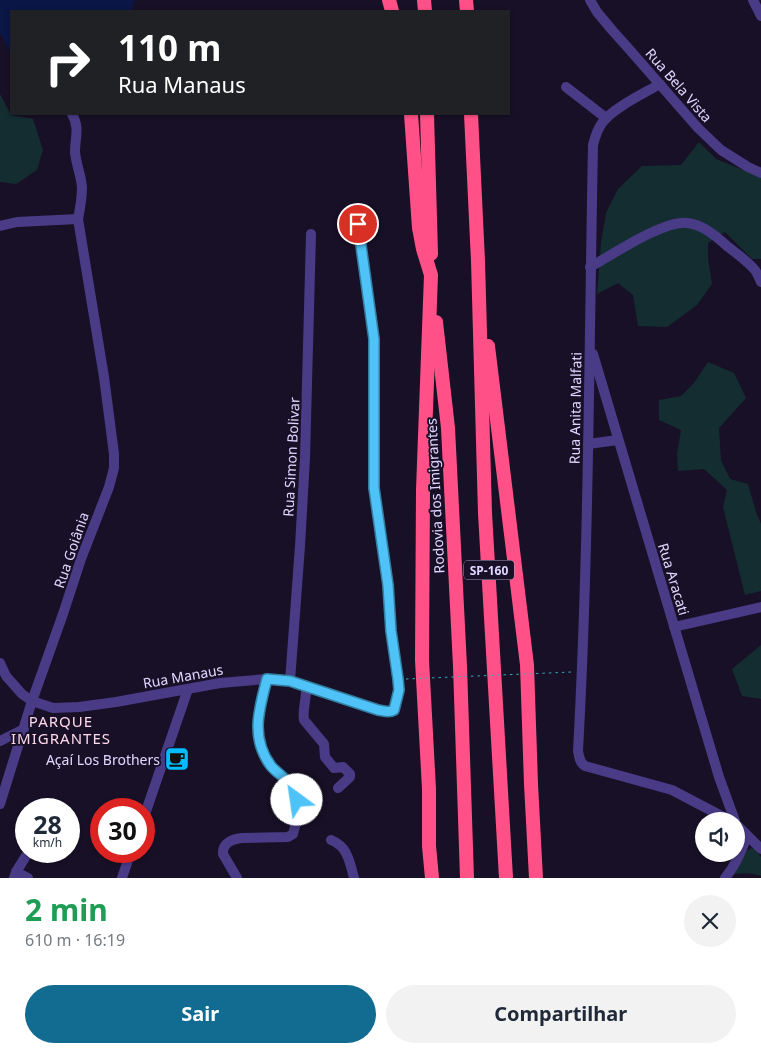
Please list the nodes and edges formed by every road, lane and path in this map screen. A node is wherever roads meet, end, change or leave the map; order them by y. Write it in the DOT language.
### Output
graph roads {
  1 [pos="590,0"];
  2 [pos="753,0"];
  3 [pos="761,16"];
  4 [pos="660,84"];
  5 [pos="566,87"];
  6 [pos="72,115"];
  7 [pos="411,115"];
  8 [pos="427,115"];
  9 [pos="471,115"];
  10 [pos="606,118"];
  11 [pos="761,173"];
  12 [pos="78,219"];
  13 [pos="358,224"];
  14 [pos="0,226"];
  15 [pos="311,234"];
  16 [pos="478,261"];
  17 [pos="590,268"];
  18 [pos="758,269"];
  19 [pos="431,275"];
  20 [pos="761,282"];
  21 [pos="590,344"];
  22 [pos="618,440"];
  23 [pos="588,444"];
  24 [pos="761,608"];
  25 [pos="674,627"];
  26 [pos="0,663"];
  27 [pos="572,672"];
  28 [pos="267,679"];
  29 [pos="406,679"];
  30 [pos="290,681"];
  31 [pos="306,686"];
  32 [pos="188,689"];
  33 [pos="32,701"];
  34 [pos="24,729"];
  35 [pos="0,741"];
  36 [pos="338,788"];
  37 [pos="151,798"];
  38 [pos="0,804"];
  39 [pos="714,812"];
  40 [pos="732,812"];
  41 [pos="745,834"];
  42 [pos="747,836"];
  43 [pos="331,840"];
  44 [pos="429,846"];
  45 [pos="761,849"];
  46 [pos="22,863"];
  47 [pos="127,863"];
  48 [pos="15,875"];
  49 [pos="28,878"];
  50 [pos="122,878"];
  51 [pos="237,878"];
  52 [pos="354,878"];
  53 [pos="422,878"];
  54 [pos="432,878"];
  55 [pos="467,878"];
  56 [pos="506,878"];
  57 [pos="536,878"];
  58 [pos="725,878"];
  1 -- 4 [label="street, Rua Bela Vista"];
  2 -- 3 [label="street"];
  4 -- 10 [label="street, Rua Anita Malfati"];
  4 -- 11 [label="street, Rua Bela Vista"];
  5 -- 10 [label="street"];
  6 -- 12 [label="street"];
  7 -- 19 [label="highway"];
  8 -- 19 [label="highway, Rodovia dos Imigrantes / SP-160"];
  9 -- 16 [label="highway, SP-160"];
  10 -- 17 [label="street, Rua Anita Malfati"];
  12 -- 14 [label="street"];
  12 -- 33 [label="street, Rua Goiânia"];
  13 -- 31 [label="street, Rua Manaus"];
  15 -- 30 [label="street, Rua Simon Bolivar"];
  16 -- 56 [label="highway, SP-160"];
  16 -- 57 [label="highway"];
  17 -- 18 [label="street"];
  17 -- 21 [label="street, Rua Anita Malfati"];
  18 -- 20 [label="street"];
  19 -- 44 [label="highway"];
  19 -- 55 [label="highway, Rodovia dos Imigrantes / SP-160"];
  21 -- 22 [label="street, Rua Aracati"];
  21 -- 23 [label="street, Rua Anita Malfati"];
  22 -- 23 [label="street"];
  22 -- 25 [label="street, Rua Aracati"];
  23 -- 39 [label="street, Rua Anita Malfati"];
  24 -- 25 [label="street"];
  25 -- 40 [label="street, Rua Aracati"];
  26 -- 33 [label="street, Rua Manaus"];
  27 -- 29 [label="path, bridge"];
  28 -- 30 [label="street, Rua Manaus"];
  28 -- 32 [label="street, Rua Manaus"];
  28 -- 51 [label="street"];
  30 -- 31 [label="street, Rua Manaus"];
  31 -- 36 [label="street"];
  32 -- 33 [label="street, Rua Manaus"];
  32 -- 37 [label="street"];
  33 -- 34 [label="street, Rua Goiânia"];
  34 -- 35 [label="street"];
  34 -- 38 [label="street, Rua Goiânia"];
  41 -- 42 [label="street"];
  42 -- 45 [label="street"];
  42 -- 58 [label="street"];
  43 -- 52 [label="street"];
  44 -- 53 [label="highway"];
  44 -- 54 [label="highway"];
  46 -- 48 [label="street"];
  47 -- 50 [label="street"];
  48 -- 49 [label="street"];
}
